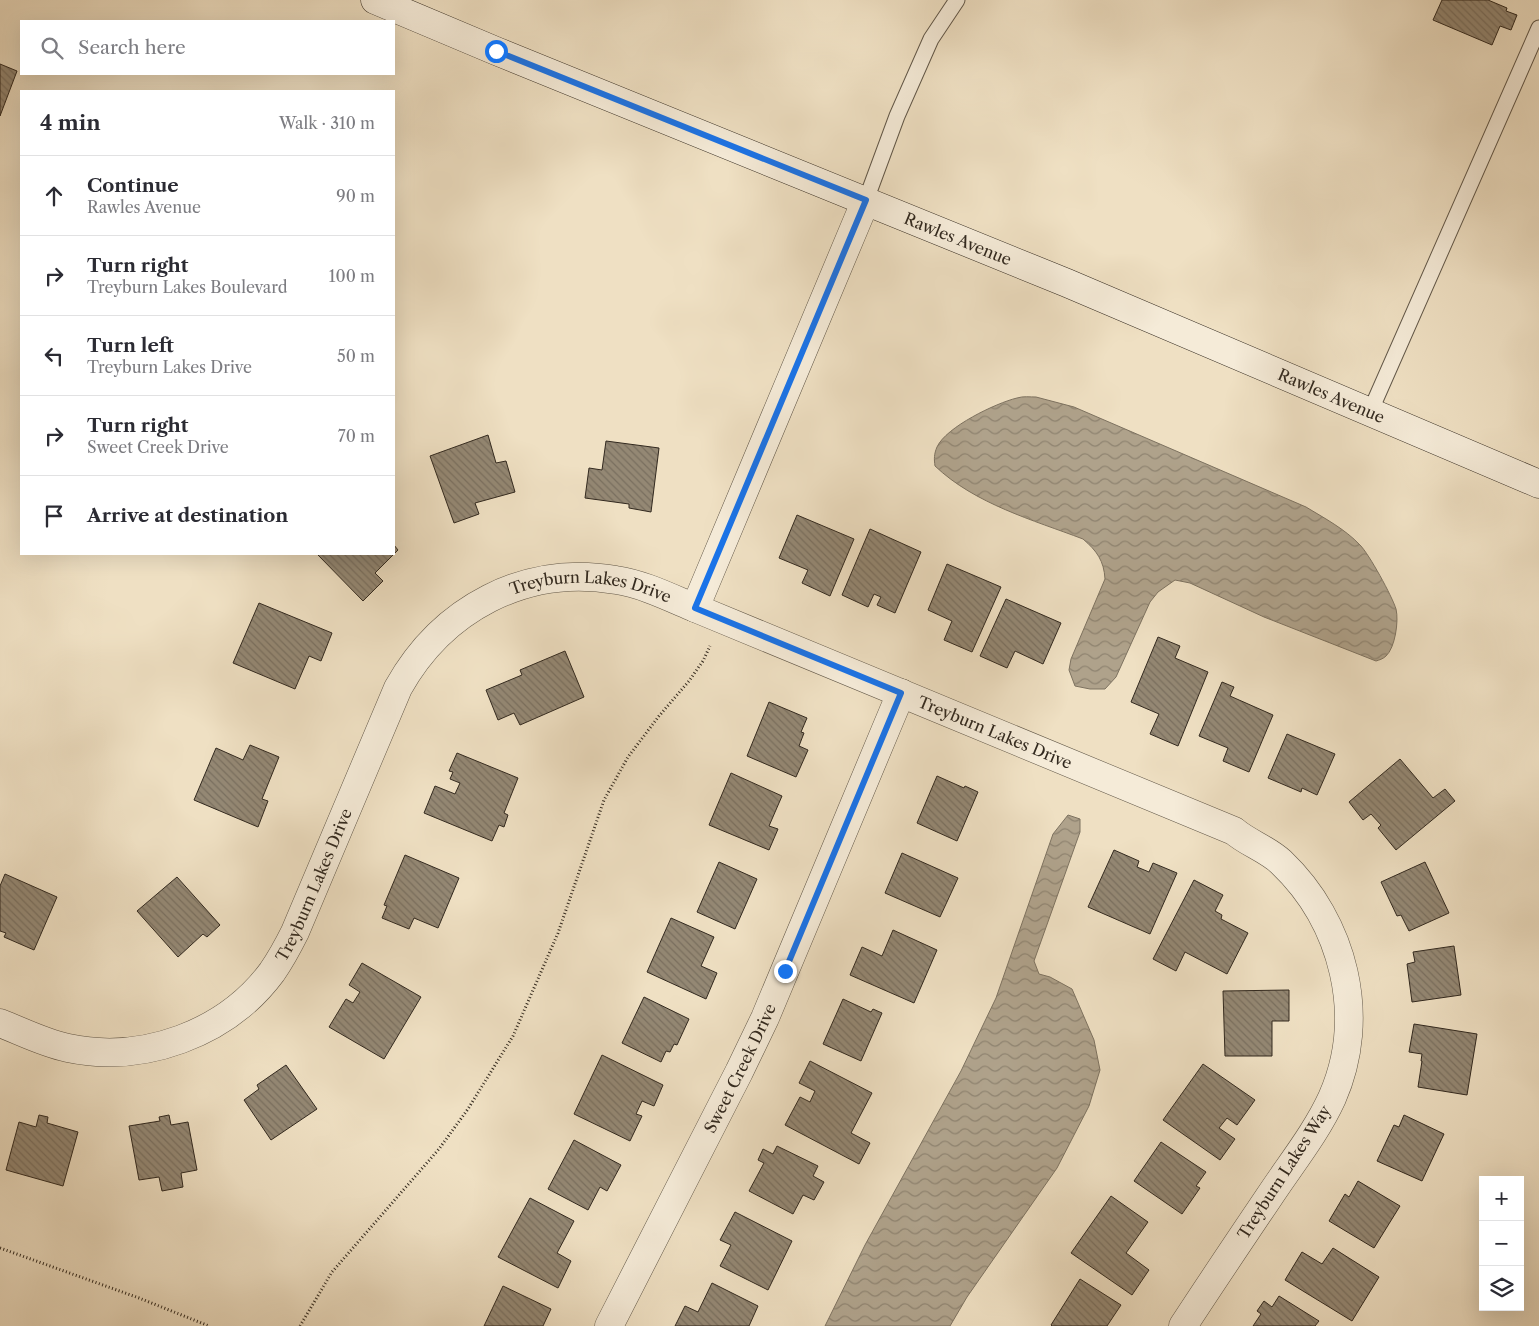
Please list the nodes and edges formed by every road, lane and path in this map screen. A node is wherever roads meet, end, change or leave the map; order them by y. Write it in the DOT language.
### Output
graph roads {
  1 [pos="375,0"];
  2 [pos="957,0"];
  3 [pos="1539,28"];
  4 [pos="866,200"];
  5 [pos="1370,412"];
  6 [pos="1539,484"];
  7 [pos="695,608"];
  8 [pos="723,620"];
  9 [pos="901,693"];
  10 [pos="1337,945"];
  11 [pos="0,1023"];
  12 [pos="0,1248"];
  13 [pos="209,1326"];
  14 [pos="300,1326"];
  15 [pos="609,1326"];
  16 [pos="1183,1326"];
  1 -- 4 [label="street, Rawles Avenue"];
  2 -- 4 [label="lane"];
  3 -- 5 [label="lane"];
  4 -- 5 [label="street, Rawles Avenue"];
  4 -- 7 [label="street"];
  5 -- 6 [label="street, Rawles Avenue"];
  7 -- 8 [label="street, Treyburn Lakes Drive"];
  7 -- 11 [label="street, Treyburn Lakes Drive"];
  8 -- 9 [label="street, Treyburn Lakes Drive"];
  8 -- 14 [label="path"];
  9 -- 10 [label="street, Treyburn Lakes Drive"];
  9 -- 15 [label="street, Sweet Creek Drive"];
  10 -- 16 [label="street, Treyburn Lakes Way"];
  12 -- 13 [label="path"];
}
